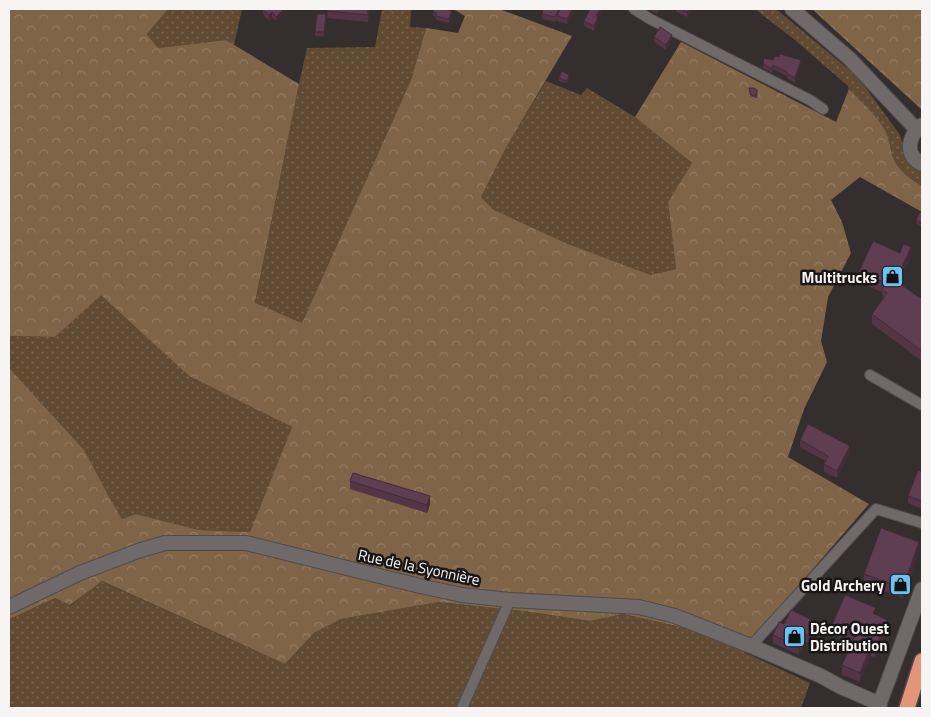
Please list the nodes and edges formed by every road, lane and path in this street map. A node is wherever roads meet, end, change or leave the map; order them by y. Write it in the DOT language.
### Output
graph roads {
  1 [pos="634,9"];
  2 [pos="792,9"];
  3 [pos="823,109"];
  4 [pos="919,127"];
  5 [pos="922,164"];
  6 [pos="870,375"];
  7 [pos="922,406"];
  8 [pos="922,523"];
  9 [pos="922,589"];
  10 [pos="510,600"];
  11 [pos="9,607"];
  12 [pos="751,646"];
  13 [pos="922,661"];
  14 [pos="879,706"];
  15 [pos="462,708"];
  16 [pos="907,708"];
  1 -- 3 [label="street"];
  2 -- 4 [label="street"];
  4 -- 5 [label="street"];
  6 -- 7 [label="street"];
  8 -- 12 [label="street"];
  9 -- 14 [label="street"];
  10 -- 11 [label="street, Rue de la Syonnière"];
  10 -- 12 [label="street, Rue de la Syonnière"];
  10 -- 15 [label="street"];
  12 -- 14 [label="street, Rue de la Syonnière"];
  13 -- 16 [label="highway"];
}
